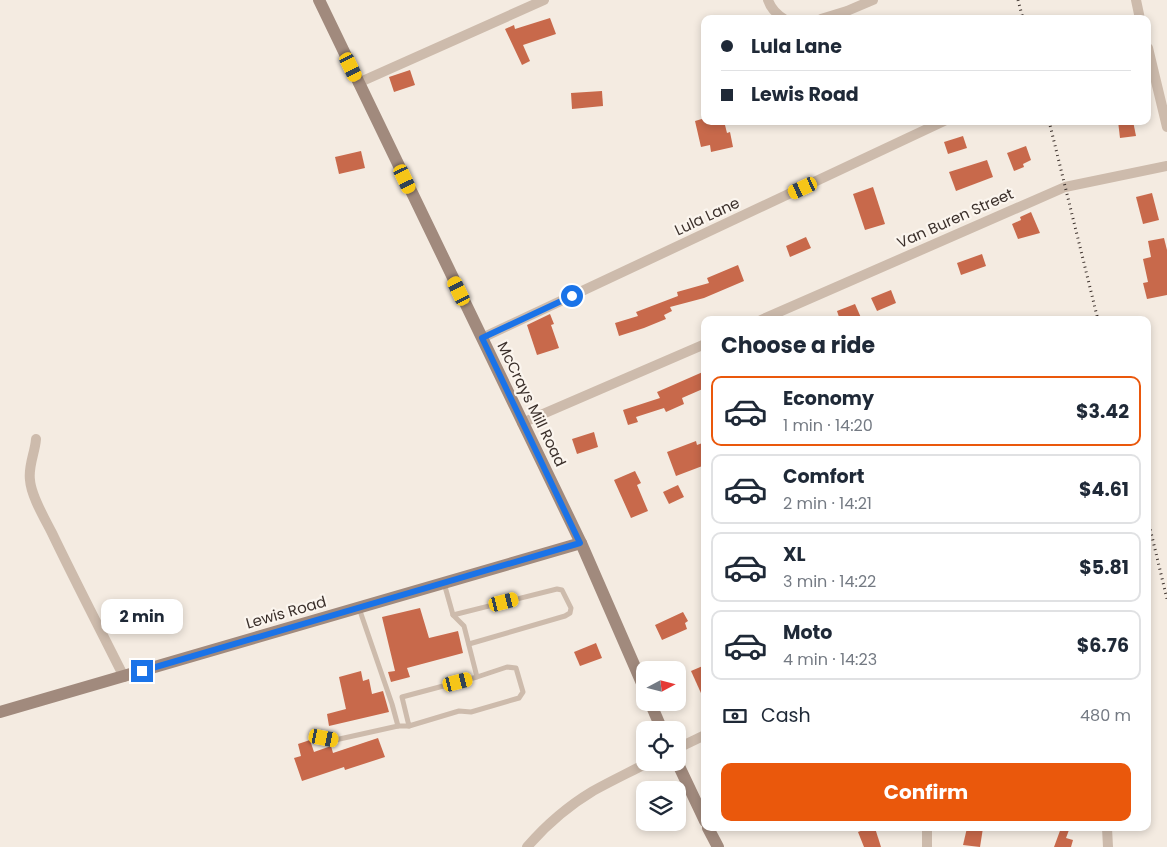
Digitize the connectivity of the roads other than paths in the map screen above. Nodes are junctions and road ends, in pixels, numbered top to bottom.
1 (319, 0) edge
2 (544, 0) edge
3 (768, 0) edge
4 (873, 0) edge
5 (1136, 0) edge
6 (778, 15) edge
7 (834, 15) edge
8 (1139, 15) edge
9 (1151, 57) edge
10 (358, 82) junction
11 (1163, 94) edge
12 (935, 125) edge
13 (1167, 127) edge
14 (1167, 166) edge
15 (770, 316) edge
16 (482, 338) junction
17 (701, 346) edge
18 (522, 423) junction
19 (36, 439) dead end
20 (580, 543) junction
21 (444, 582) junction
22 (359, 607) junction
23 (453, 615) junction
24 (469, 644) junction
25 (636, 670) edge
26 (124, 677) junction
27 (477, 677) junction
28 (0, 712) edge
29 (398, 726) junction
30 (409, 726) junction
31 (312, 736) dead end
32 (701, 737) edge
33 (686, 744) edge
34 (636, 769) edge
35 (681, 771) edge
36 (701, 812) edge
37 (710, 831) edge
38 (926, 831) edge
39 (1107, 831) edge
40 (527, 847) edge
41 (718, 847) edge
42 (927, 847) edge
43 (1108, 847) edge

1 - 10 street, McCrays Mill Road
2 - 10 street
3 - 6 street
4 - 7 street
5 - 8 street
9 - 11 street
10 - 16 street, McCrays Mill Road
11 - 13 street
12 - 16 street, Lula Lane
14 - 15 street, Van Buren Street
16 - 18 street, McCrays Mill Road
17 - 18 street
18 - 20 street, McCrays Mill Road
19 - 26 street
20 - 21 street, Lewis Road
20 - 25 street, McCrays Mill Road
21 - 22 street, Lewis Road
21 - 23 lane
22 - 26 street, Lewis Road
22 - 29 lane
23 - 24 lane
23 - 24 lane
24 - 27 lane
26 - 28 street, Lewis Road
27 - 30 lane
27 - 30 lane
29 - 30 lane
29 - 31 lane
32 - 33 street
34 - 40 street
35 - 36 street
37 - 41 street
38 - 42 street
39 - 43 street

